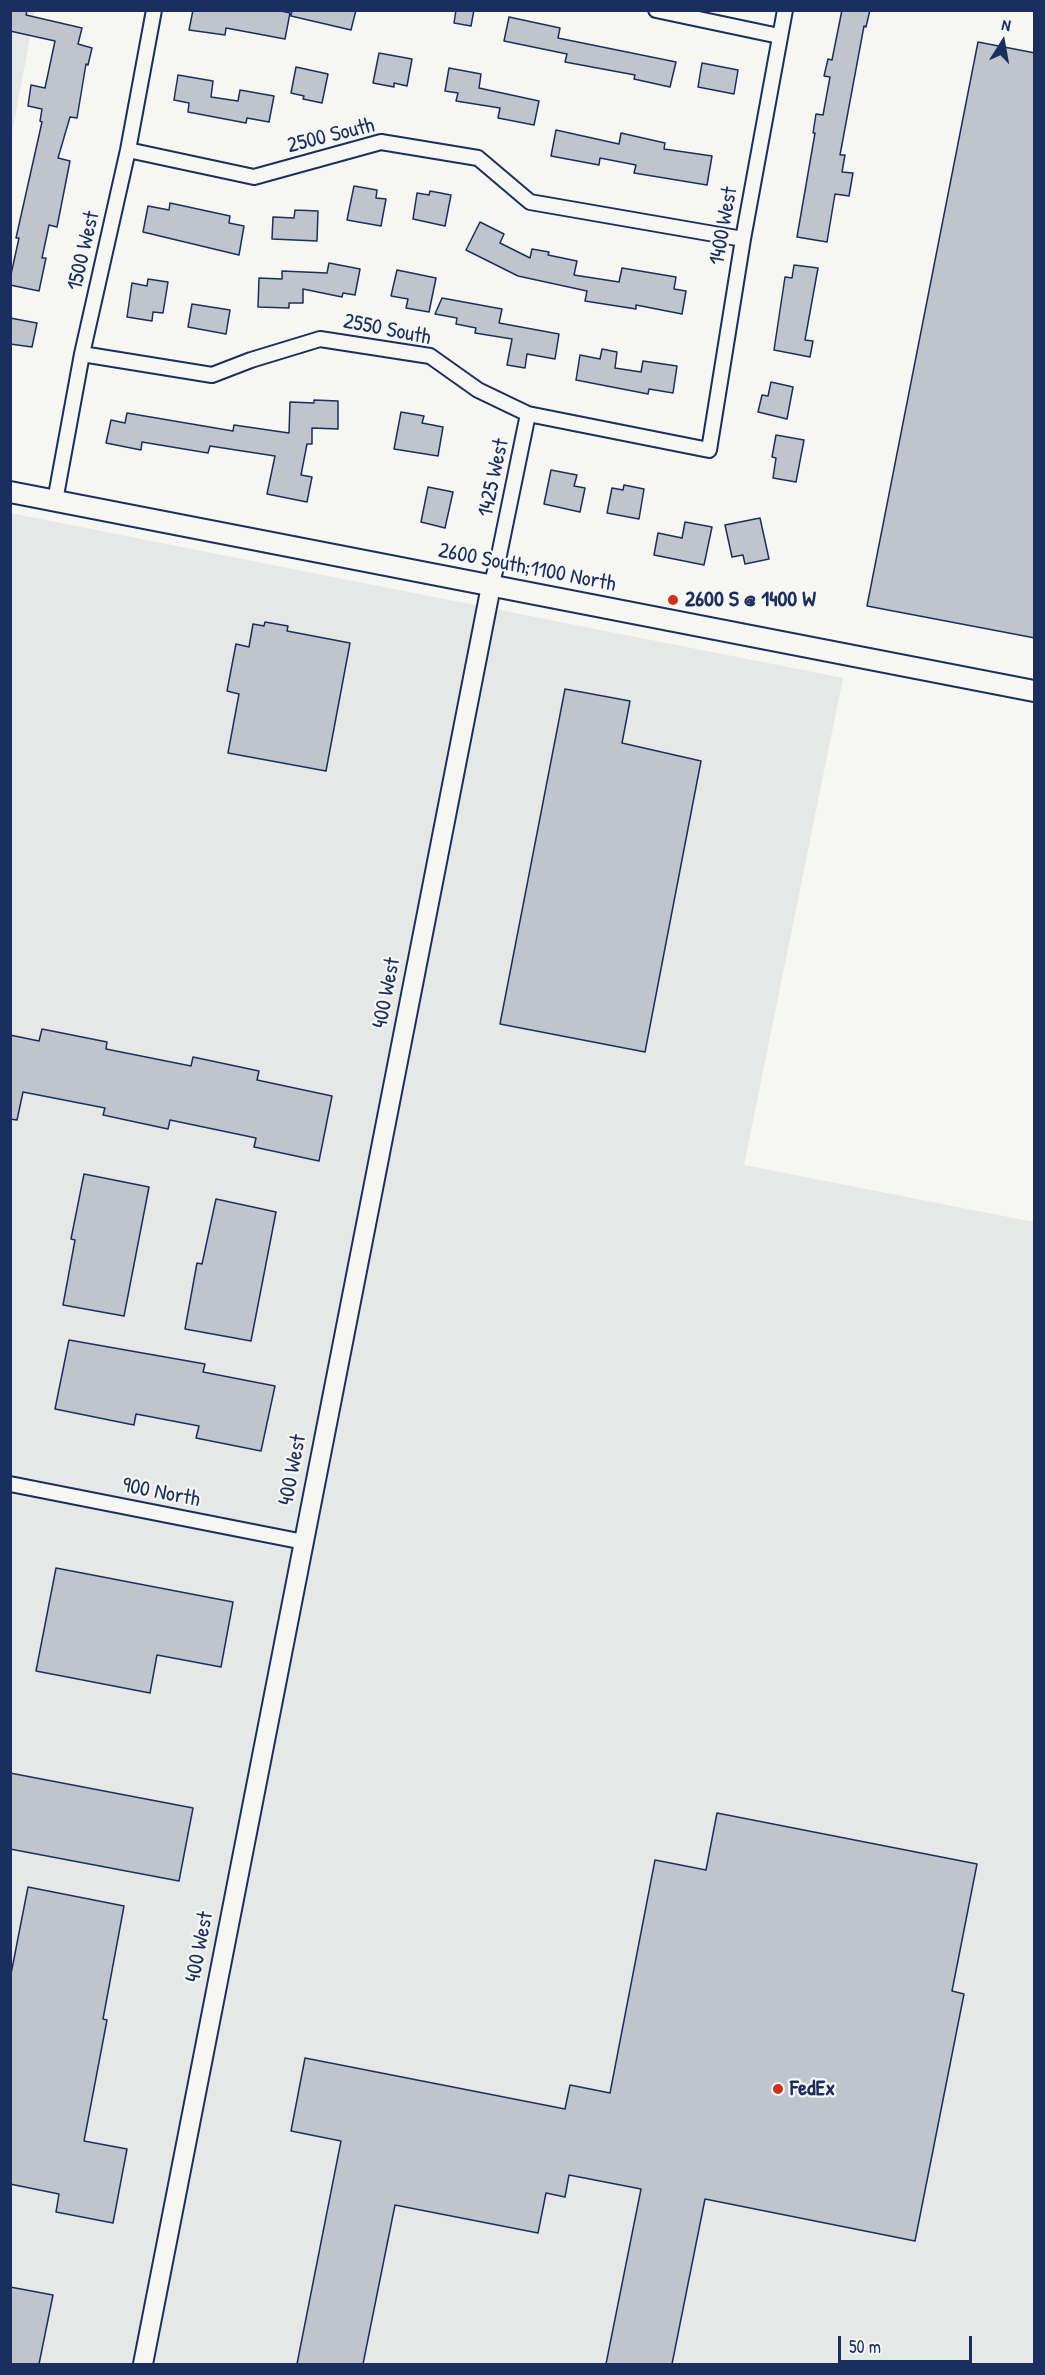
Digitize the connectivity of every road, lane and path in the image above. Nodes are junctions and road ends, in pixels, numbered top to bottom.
1 (154, 10) edge
2 (656, 10) edge
3 (785, 10) edge
4 (779, 36) junction
5 (128, 150) junction
6 (743, 240) junction
7 (82, 354) junction
8 (528, 414) junction
9 (709, 450) joint
10 (10, 492) edge
11 (55, 501) junction
12 (491, 585) junction
13 (1035, 691) edge
14 (10, 1484) edge
15 (304, 1542) junction
16 (143, 2364) edge

1 - 5 street, 1500 West
2 - 4 street
3 - 4 street, 1400 West
4 - 6 street, 1400 West
5 - 6 street, 2500 South
5 - 7 street, 1500 West
6 - 9 street, 1400 West
7 - 8 street, 2550 South
7 - 11 street, 1500 West
8 - 9 street, 2550 South
8 - 12 street, 1425 West
10 - 11 main road, 2600 South;1100 North
11 - 12 main road, 2600 South;1100 North
12 - 13 main road, 2600 South;1100 North
12 - 15 street, 400 West
14 - 15 street, 900 North
15 - 16 street, 400 West

